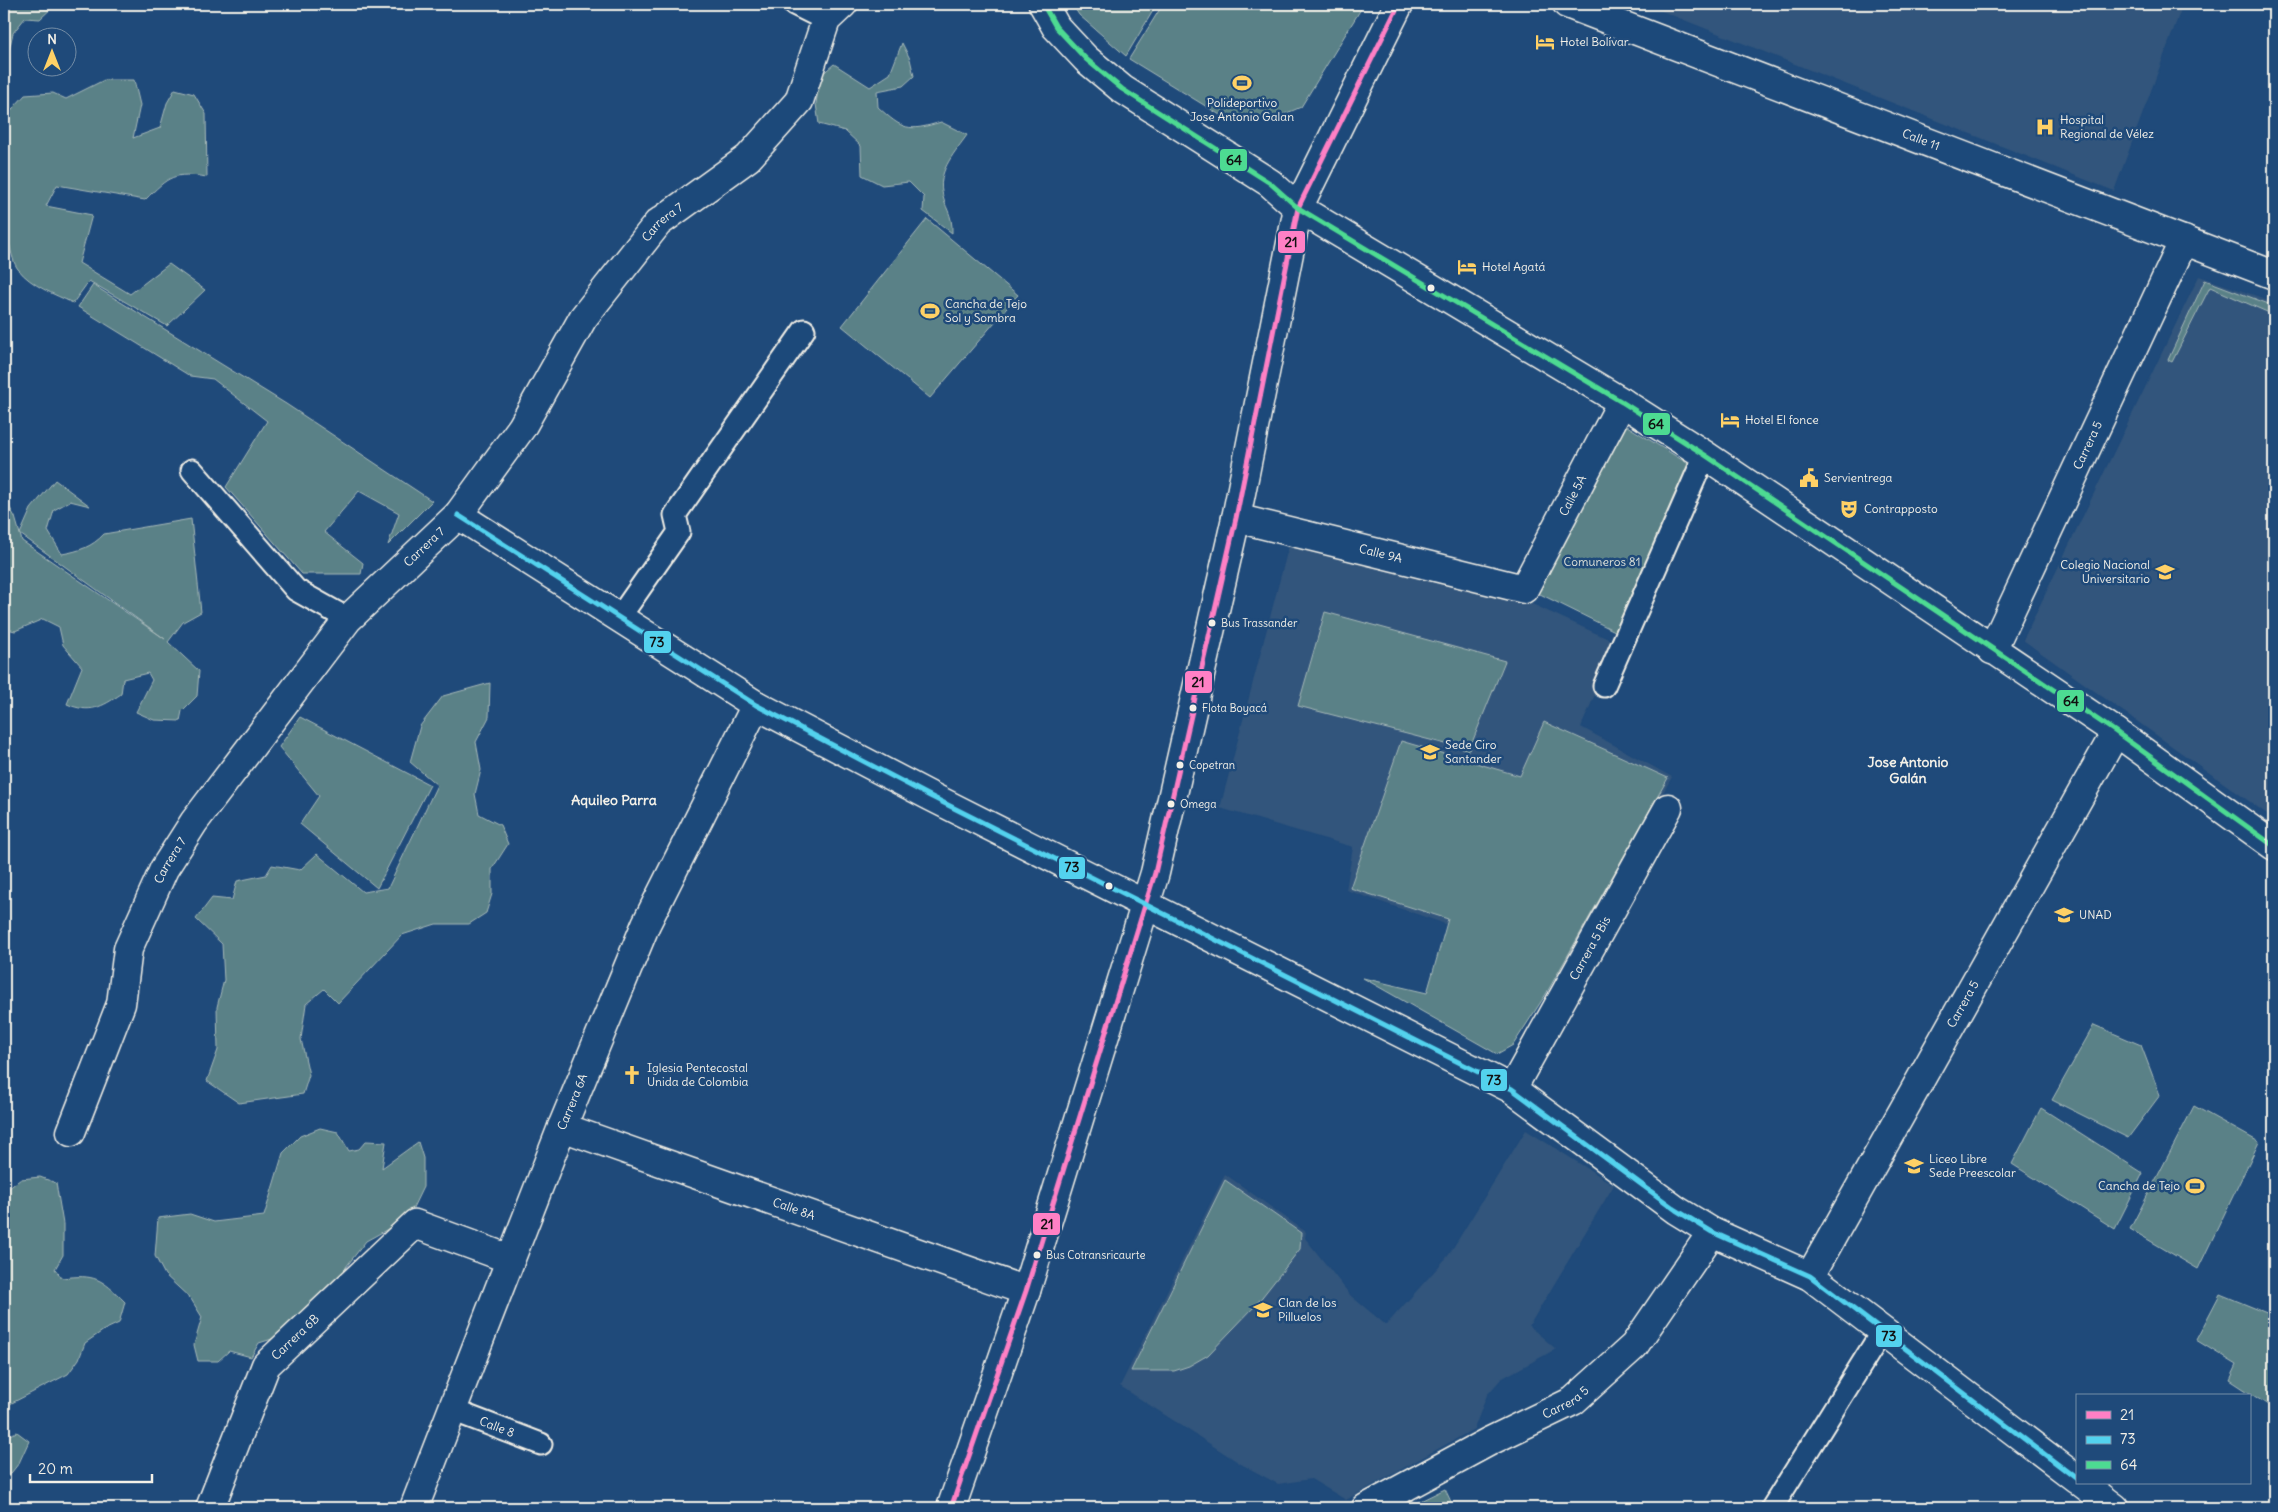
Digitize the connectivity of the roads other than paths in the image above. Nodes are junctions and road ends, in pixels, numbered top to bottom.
1 (794, 4) edge
2 (1043, 4) edge
3 (1399, 4) edge
4 (1567, 4) edge
5 (834, 12) edge
6 (1298, 208) junction
7 (2184, 240) junction
8 (2274, 274) edge
9 (804, 330) dead end
10 (1622, 402) junction
11 (1705, 455) junction
12 (192, 470) dead end
13 (458, 515) junction
14 (1236, 518) junction
15 (1524, 589) joint
16 (619, 618) junction
17 (348, 619) junction
18 (1992, 650) junction
19 (1604, 686) dead end
20 (756, 705) junction
21 (2116, 732) junction
22 (1668, 808) dead end
23 (2274, 846) edge
24 (1146, 904) junction
25 (1512, 1089) junction
26 (562, 1127) junction
27 (71, 1132) dead end
28 (1712, 1232) junction
29 (510, 1259) junction
30 (1810, 1276) junction
31 (1026, 1291) junction
32 (1883, 1330) junction
33 (452, 1410) junction
34 (540, 1444) dead end
35 (2076, 1478) edge
36 (2083, 1484) edge
37 (210, 1508) edge
38 (414, 1508) edge
39 (951, 1508) edge
40 (1366, 1508) edge
41 (1772, 1508) edge
42 (2115, 1508) edge

1 - 5 lane
2 - 6 street
3 - 6 street
4 - 7 street, Calle 11
5 - 13 street, Carrera 7
6 - 10 street
6 - 14 street
7 - 8 street, Calle 11
7 - 18 street, Carrera 5
9 - 16 lane
10 - 11 street
10 - 15 street, Calle 5A
11 - 18 street
11 - 19 lane
12 - 17 lane
13 - 16 street
13 - 17 street, Carrera 7
14 - 15 street, Calle 9A
14 - 24 street
16 - 20 street
17 - 27 street, Carrera 7
18 - 21 street
20 - 24 street
20 - 26 street, Carrera 6A
21 - 23 street
21 - 30 street, Carrera 5
22 - 25 street, Carrera 5 Bis
24 - 25 street
24 - 31 street
25 - 28 street
26 - 29 street, Carrera 6A
26 - 31 street, Calle 8A
28 - 30 street
28 - 40 street, Carrera 5
29 - 33 street, Carrera 6A
29 - 37 street, Carrera 6B
30 - 32 street
31 - 39 street
32 - 35 street
32 - 41 lane
33 - 34 lane, Calle 8
33 - 38 street, Carrera 6A
36 - 42 street

